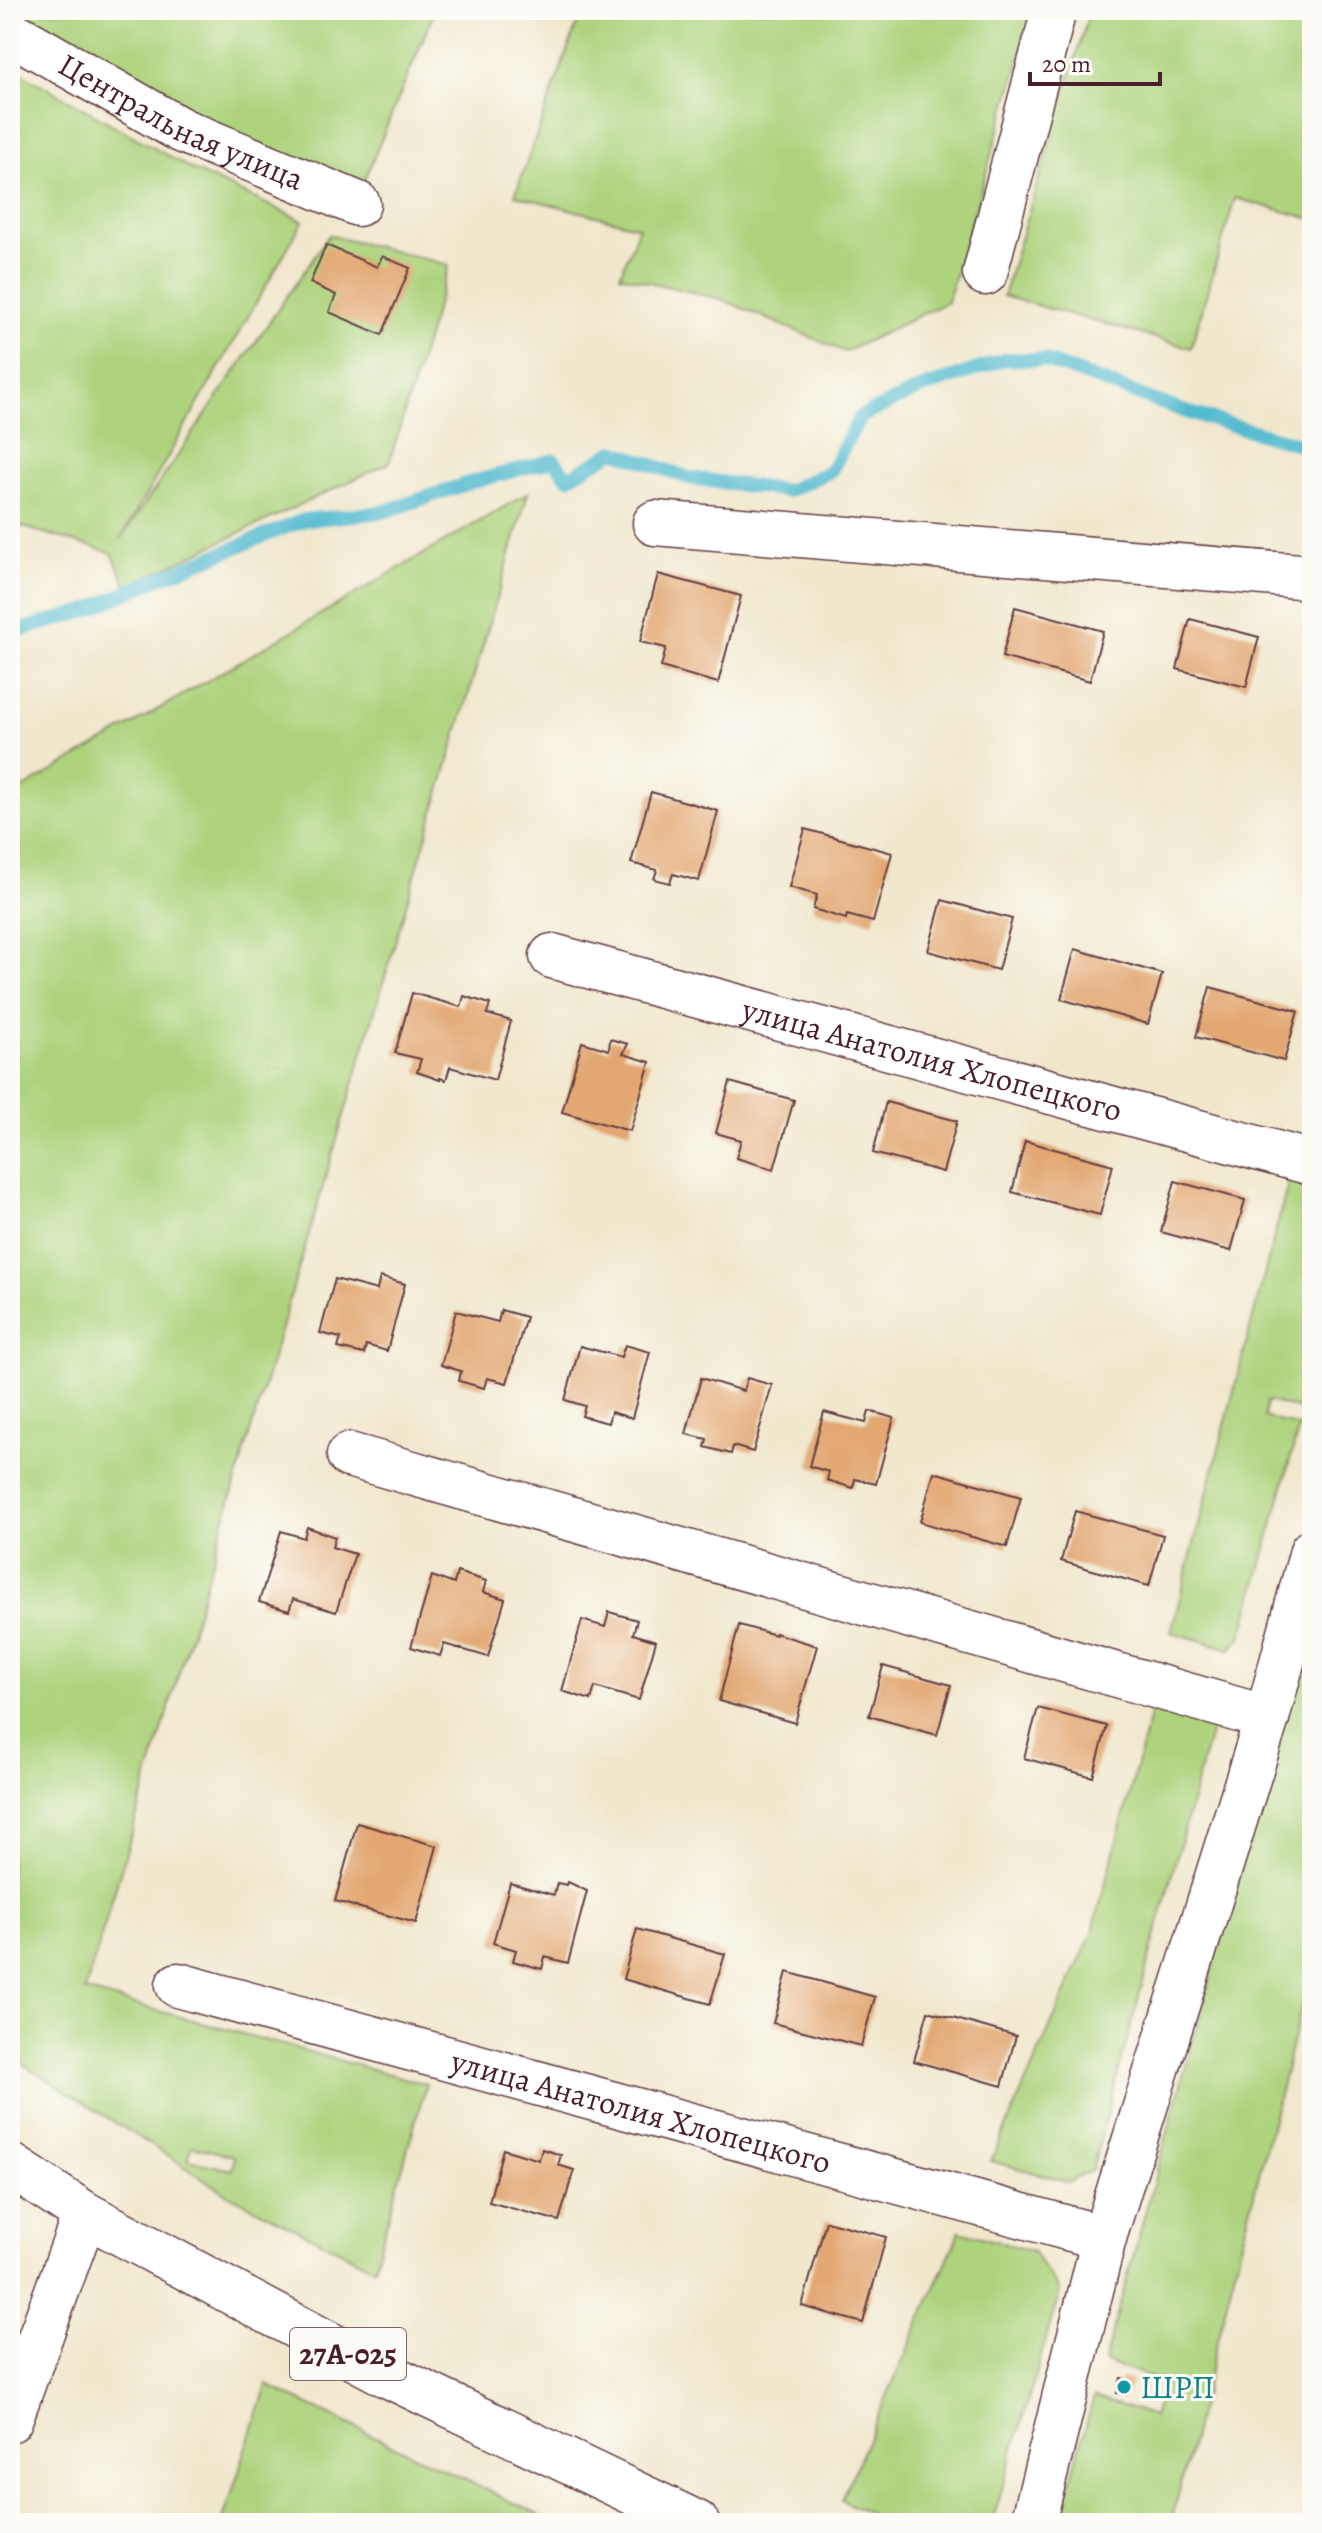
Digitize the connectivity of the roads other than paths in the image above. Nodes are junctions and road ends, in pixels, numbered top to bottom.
1 (1054, 10) edge
2 (10, 32) edge
3 (358, 204) dead end
4 (985, 273) dead end
5 (655, 523) dead end
6 (1312, 577) edge
7 (552, 956) dead end
8 (1312, 1163) edge
9 (349, 1455) dead end
10 (1312, 1551) edge
11 (1267, 1718) junction
12 (178, 1985) dead end
13 (10, 2165) edge
14 (85, 2214) junction
15 (1104, 2238) junction
16 (14, 2394) edge
17 (697, 2523) edge
18 (1033, 2523) edge

1 - 4 street
2 - 3 street, Центральная улица
5 - 6 street
7 - 8 street, улица Анатолия Хлопецкого
9 - 11 street
10 - 11 street
11 - 15 street
12 - 15 street, улица Анатолия Хлопецкого
13 - 14 street, 27А-025
14 - 16 street
14 - 17 street, 27А-025
15 - 18 street

